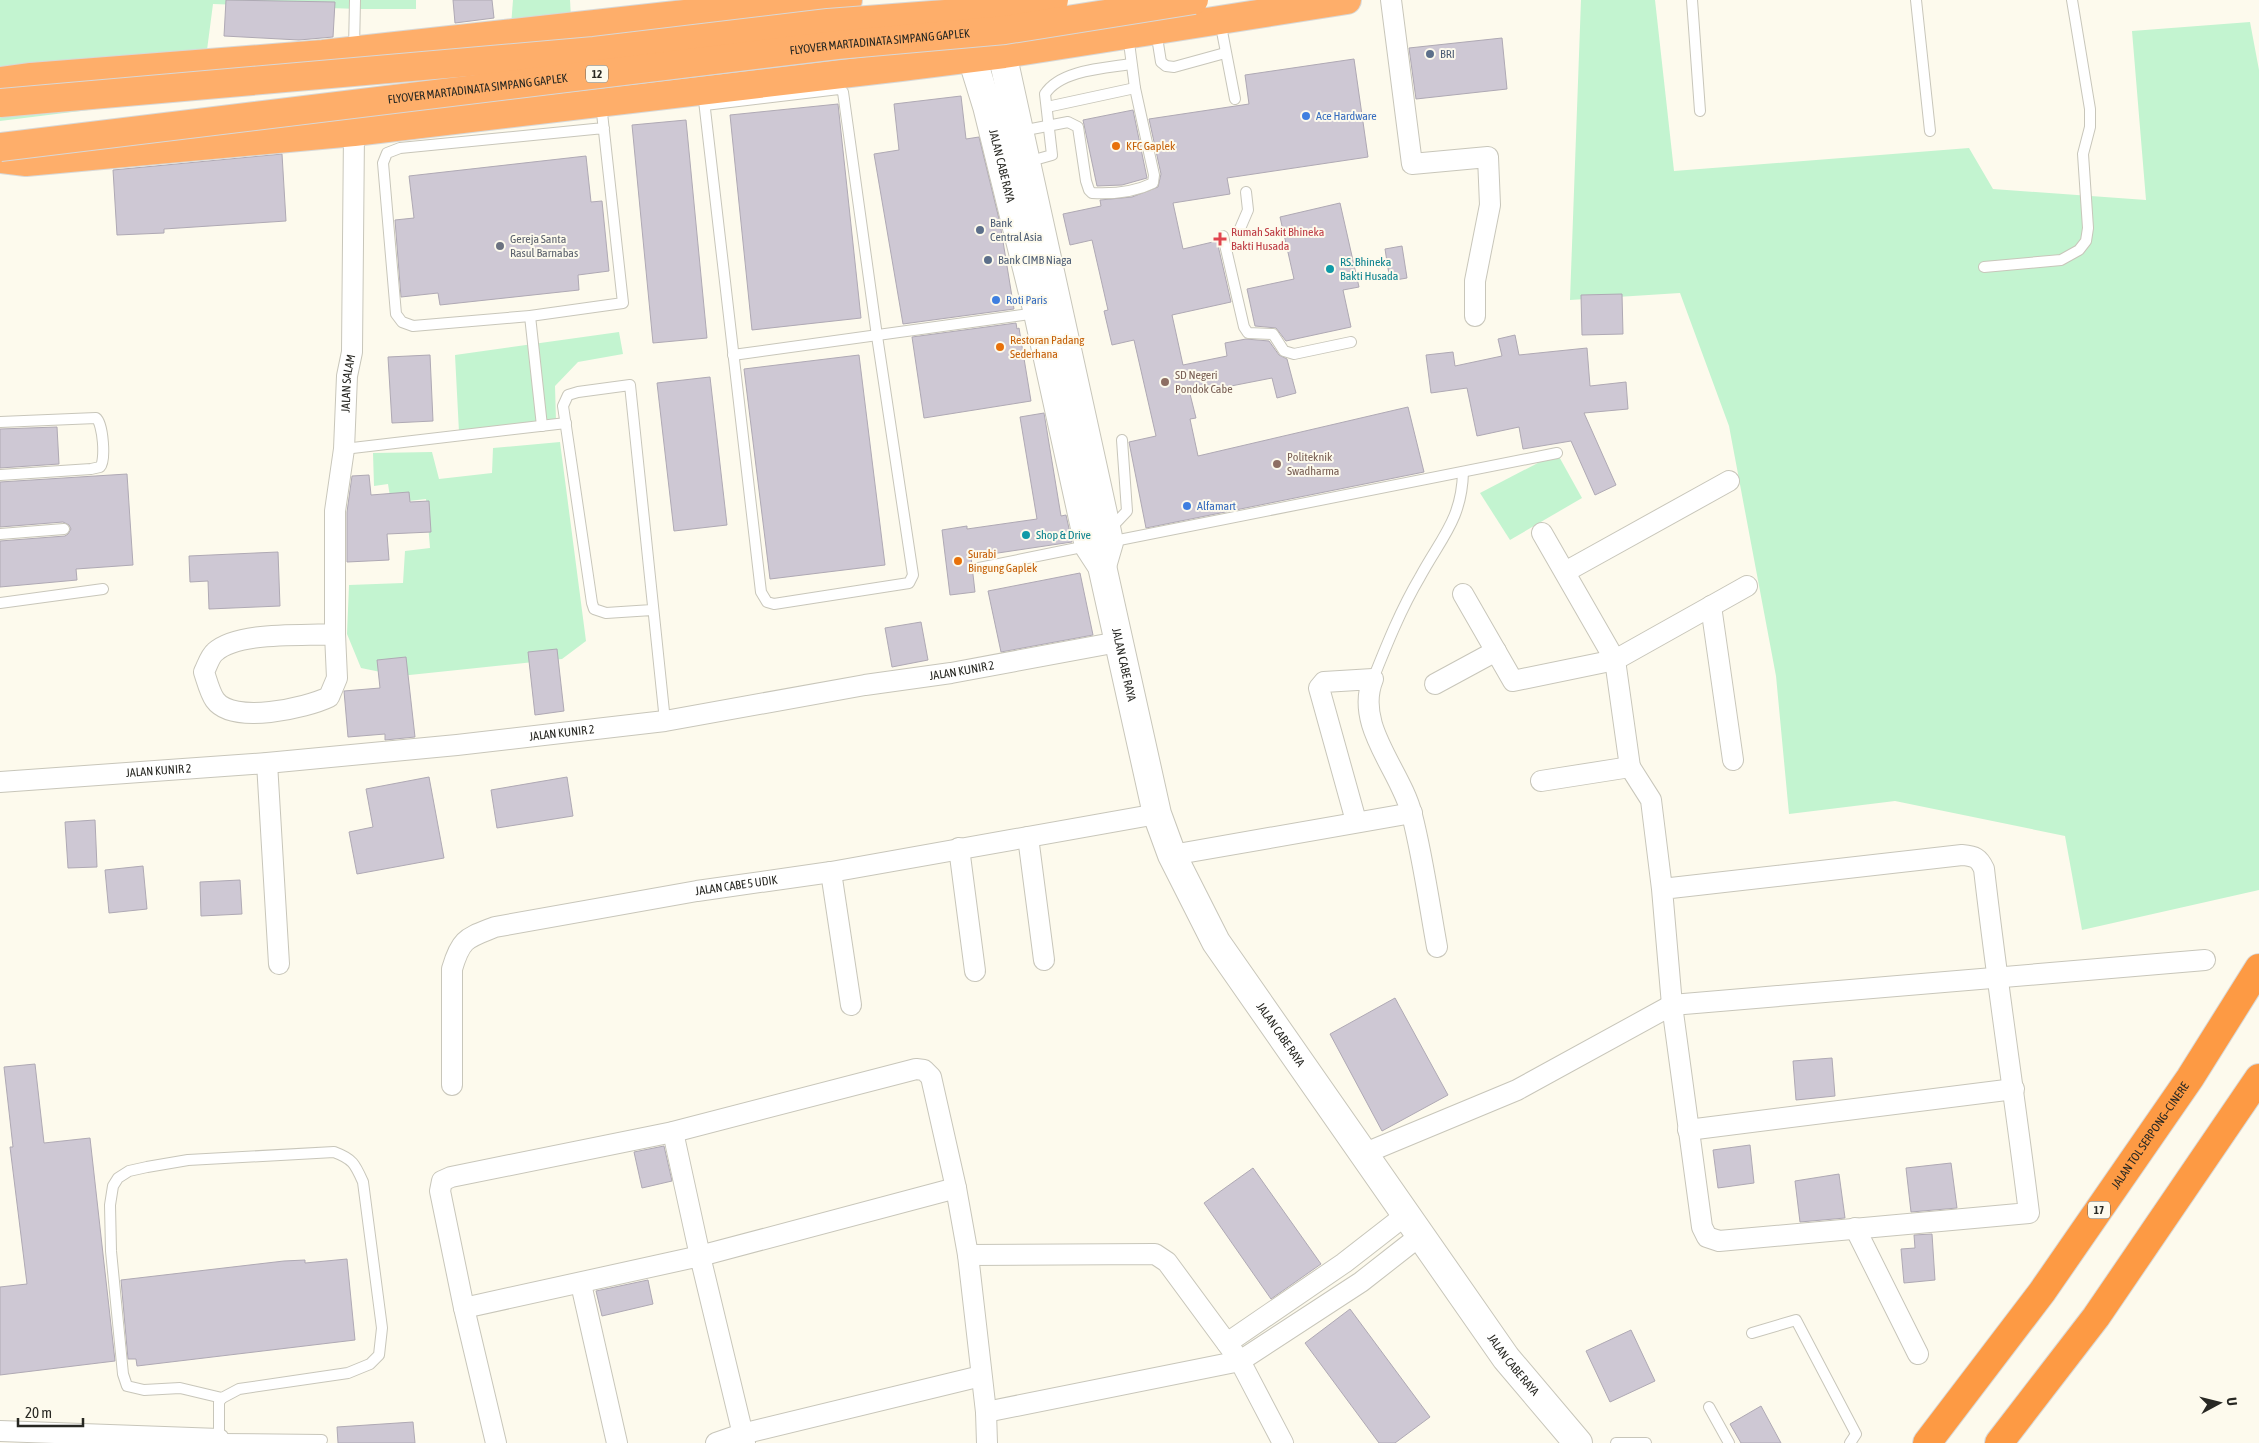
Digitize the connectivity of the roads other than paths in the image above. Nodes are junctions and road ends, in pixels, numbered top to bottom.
1 (355, 0) edge
2 (848, 0) edge
3 (897, 0) edge
4 (954, 0) edge
5 (989, 0) edge
6 (1046, 0) edge
7 (1054, 0) edge
8 (1194, 0) edge
9 (1347, 0) edge
10 (1391, 0) edge
11 (1692, 0) edge
12 (1916, 0) edge
13 (2072, 0) edge
14 (1219, 20) junction
15 (1156, 30) junction
16 (1128, 34) junction
17 (1063, 44) junction
18 (354, 51) junction
19 (1225, 53) junction
20 (1004, 54) junction
21 (971, 57) junction
22 (1131, 64) junction
23 (901, 67) junction
24 (0, 82) edge
25 (1135, 88) junction
26 (704, 98) junction
27 (1234, 99) dead end
28 (601, 101) junction
29 (0, 103) edge
30 (1047, 107) junction
31 (1700, 110) dead end
32 (1050, 126) junction
33 (604, 128) junction
34 (1020, 131) junction
35 (1930, 131) dead end
36 (354, 132) junction
37 (0, 147) edge
38 (0, 159) edge
39 (1026, 163) junction
40 (1246, 192) dead end
41 (1239, 231) dead end
42 (1223, 236) dead end
43 (1984, 267) dead end
44 (1047, 275) junction
45 (1038, 313) junction
46 (530, 316) junction
47 (1475, 316) dead end
48 (877, 336) junction
49 (1351, 342) dead end
50 (733, 356) junction
51 (0, 422) edge
52 (566, 423) junction
53 (542, 426) junction
54 (1122, 440) dead end
55 (344, 449) junction
56 (1557, 453) dead end
57 (1463, 472) junction
58 (0, 475) edge
59 (1729, 481) dead end
60 (64, 528) dead end
61 (1542, 533) dead end
62 (0, 534) edge
63 (1102, 546) junction
64 (979, 568) dead end
65 (1565, 572) junction
66 (1747, 586) dead end
67 (103, 589) dead end
68 (1463, 594) dead end
69 (0, 603) edge
70 (1711, 606) junction
71 (652, 610) junction
72 (335, 634) junction
73 (1118, 642) junction
74 (1496, 651) junction
75 (1615, 660) junction
76 (1373, 678) junction
77 (1435, 684) dead end
78 (665, 721) junction
79 (1733, 760) dead end
80 (268, 763) junction
81 (1630, 767) junction
82 (1541, 781) dead end
83 (0, 782) edge
84 (1412, 813) junction
85 (1157, 814) junction
86 (1356, 821) junction
87 (1028, 837) junction
88 (959, 848) junction
89 (1172, 855) junction
90 (831, 872) junction
91 (1662, 889) junction
92 (1437, 947) dead end
93 (1044, 960) dead end
94 (2205, 960) dead end
95 (279, 964) dead end
96 (2259, 968) edge
97 (975, 971) dead end
98 (1996, 977) junction
99 (851, 1005) dead end
100 (1672, 1006) junction
101 (2259, 1078) edge
102 (452, 1085) dead end
103 (2014, 1089) junction
104 (1688, 1130) junction
105 (674, 1132) junction
106 (1363, 1154) junction
107 (956, 1188) junction
108 (1414, 1224) junction
109 (1855, 1228) junction
110 (968, 1254) junction
111 (700, 1256) junction
112 (581, 1284) junction
113 (464, 1308) junction
114 (1752, 1333) dead end
115 (1227, 1343) junction
116 (1918, 1354) dead end
117 (1240, 1361) junction
118 (981, 1376) junction
119 (222, 1398) junction
120 (1709, 1406) dead end
121 (986, 1412) junction
122 (0, 1431) edge
123 (744, 1438) edge
124 (322, 1440) dead end
125 (219, 1441) edge
126 (496, 1443) edge
127 (617, 1443) edge
128 (716, 1443) edge
129 (987, 1443) edge
130 (1283, 1443) edge
131 (1578, 1443) edge
132 (1616, 1443) edge
133 (1646, 1443) edge
134 (1729, 1443) edge
135 (1850, 1443) edge
136 (1927, 1443) edge
137 (1999, 1443) edge

1 - 18 lane
2 - 18 highway
3 - 23 highway
4 - 21 main road, JALAN CABE RAYA
5 - 20 main road, JALAN CABE RAYA
6 - 17 highway
7 - 29 highway, FLYOVER MARTADINATA SIMPANG GAPLEK / 12, bridge
8 - 37 highway, FLYOVER MARTADINATA SIMPANG GAPLEK / 12, bridge
9 - 14 highway
10 - 47 street
11 - 31 lane
12 - 35 lane
13 - 43 lane
14 - 15 highway
14 - 19 lane
15 - 16 highway
15 - 19 lane
16 - 17 highway
16 - 22 lane
17 - 20 highway
18 - 24 highway
19 - 27 lane
20 - 21 highway
20 - 34 main road, JALAN CABE RAYA
21 - 23 highway
21 - 44 main road, JALAN CABE RAYA
22 - 25 lane
22 - 30 lane
23 - 26 highway
25 - 30 lane
25 - 32 lane
26 - 28 highway
26 - 48 lane
26 - 50 lane
28 - 33 lane
28 - 36 highway
30 - 32 lane
32 - 34 lane
32 - 39 lane
33 - 46 lane
33 - 46 lane
34 - 39 main road, JALAN CABE RAYA
36 - 38 highway
36 - 55 street, JALAN SALAM
39 - 44 main road, JALAN CABE RAYA
40 - 41 lane
42 - 49 lane
44 - 45 main road, JALAN CABE RAYA
44 - 63 main road, JALAN CABE RAYA
45 - 48 lane
45 - 63 main road, JALAN CABE RAYA
46 - 53 lane
48 - 50 lane
48 - 50 lane
51 - 58 lane
52 - 53 lane
52 - 71 lane
52 - 71 lane
53 - 55 lane
54 - 63 lane
55 - 72 street, JALAN SALAM
56 - 57 lane
57 - 63 lane
57 - 76 lane
59 - 65 street
60 - 62 lane
61 - 65 street
63 - 64 lane
63 - 73 main road, JALAN CABE RAYA
65 - 75 street
66 - 70 street
67 - 69 lane
68 - 74 street
70 - 75 street
70 - 79 street
71 - 78 lane
72 - 72 street, JALAN SALAM
73 - 78 street, JALAN KUNIR 2
73 - 85 main road, JALAN CABE RAYA
74 - 75 street
74 - 77 street
75 - 81 street
76 - 84 street
76 - 86 street
78 - 80 street, JALAN KUNIR 2
80 - 83 street, JALAN KUNIR 2
80 - 95 street
81 - 82 street
81 - 91 street
84 - 86 street
84 - 92 street
85 - 87 street, JALAN CABE 5 UDIK
85 - 89 main road, JALAN CABE RAYA
86 - 89 street
87 - 88 street, JALAN CABE 5 UDIK
87 - 93 street
88 - 90 street, JALAN CABE 5 UDIK
88 - 97 street
89 - 106 main road, JALAN CABE RAYA
90 - 99 street
90 - 102 street, JALAN CABE 5 UDIK
91 - 98 street
91 - 100 street
94 - 98 street
96 - 136 highway, JALAN TOL SERPONG–CINERE / 17
98 - 100 street
98 - 103 street
100 - 104 street
100 - 106 street
101 - 137 highway
103 - 104 street
103 - 109 street
104 - 109 street
105 - 107 street
105 - 111 street
105 - 113 street
106 - 108 main road, JALAN CABE RAYA
107 - 110 street
107 - 111 street
108 - 115 street
108 - 117 street
108 - 131 main road, JALAN CABE RAYA
109 - 116 street
110 - 115 street
110 - 118 street
111 - 112 street
111 - 123 street
112 - 113 street
112 - 127 street
113 - 126 street
114 - 135 lane
115 - 117 street
117 - 121 street
117 - 130 street
118 - 121 street
118 - 123 street
119 - 119 lane
119 - 125 lane
120 - 134 lane
121 - 129 street
122 - 125 street
123 - 128 street
124 - 125 lane
132 - 133 lane

